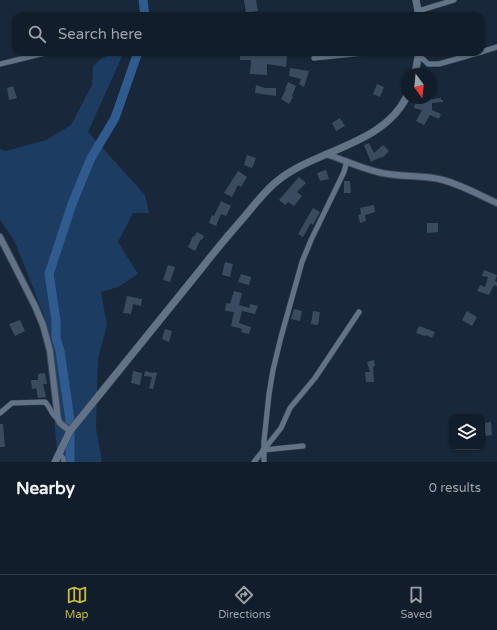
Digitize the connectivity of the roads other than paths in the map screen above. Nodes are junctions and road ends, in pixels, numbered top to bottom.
1 (416, 0) edge
2 (454, 0) edge
3 (419, 12) edge
4 (424, 12) edge
5 (497, 47) edge
6 (485, 51) edge
7 (33, 56) edge
8 (333, 56) edge
9 (419, 56) edge
10 (420, 56) edge
11 (467, 56) edge
12 (314, 58) dead end
13 (0, 64) edge
14 (416, 68) edge
15 (402, 104) edge
16 (326, 154) junction
17 (347, 161) junction
18 (497, 203) edge
19 (0, 237) edge
20 (359, 312) dead end
21 (0, 413) edge
22 (58, 418) junction
23 (70, 431) junction
24 (303, 446) dead end
25 (263, 450) junction
26 (59, 453) junction
27 (55, 462) edge
28 (64, 462) edge
29 (254, 462) edge
30 (264, 462) edge

1 - 3 main road
2 - 4 street
5 - 6 street
7 - 13 street
8 - 12 street
9 - 14 main road
10 - 11 street
15 - 16 main road
16 - 17 street
16 - 23 main road
17 - 18 street
17 - 25 street
19 - 22 street
20 - 25 street
21 - 22 street
22 - 23 street
23 - 26 main road
24 - 25 street
25 - 29 street
25 - 30 street
26 - 27 main road
26 - 28 street

